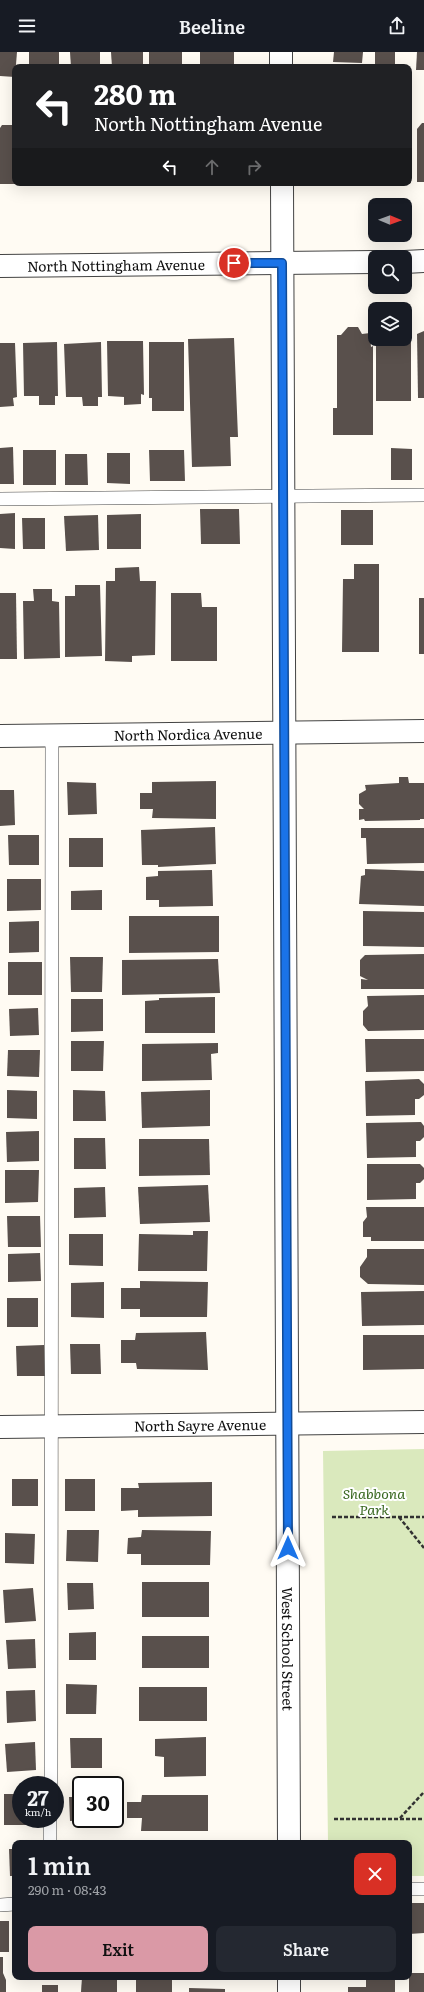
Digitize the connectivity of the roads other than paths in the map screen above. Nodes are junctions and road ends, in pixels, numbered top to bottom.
1 (281, 52) edge
2 (282, 64) edge
3 (282, 186) edge
4 (424, 261) edge
5 (368, 262) edge
6 (412, 262) edge
7 (282, 263) junction
8 (0, 266) edge
9 (424, 495) edge
10 (283, 496) junction
11 (0, 499) edge
12 (424, 731) edge
13 (284, 732) junction
14 (52, 735) junction
15 (0, 736) edge
16 (424, 1422) edge
17 (287, 1424) junction
18 (51, 1426) junction
19 (0, 1427) edge
20 (50, 1776) edge
21 (50, 1828) edge
22 (50, 1840) edge
23 (289, 1840) edge
24 (412, 1889) edge
25 (424, 1889) edge
26 (0, 1904) edge
27 (12, 1904) edge
28 (289, 1980) edge
29 (289, 1992) edge

1 - 2 street
3 - 7 street, West School Street
4 - 6 street
5 - 7 street, North Nottingham Avenue
7 - 8 street, North Nottingham Avenue
7 - 10 street, West School Street
9 - 10 lane
10 - 11 lane
10 - 13 street, West School Street
12 - 13 street, North Nordica Avenue
13 - 14 street, North Nordica Avenue
13 - 17 street, West School Street
14 - 15 street, North Nordica Avenue
14 - 18 lane
16 - 17 street, North Sayre Avenue
17 - 18 street, North Sayre Avenue
17 - 23 street, West School Street
18 - 19 street, North Sayre Avenue
18 - 20 lane
21 - 22 lane
24 - 25 lane
26 - 27 lane
28 - 29 street

